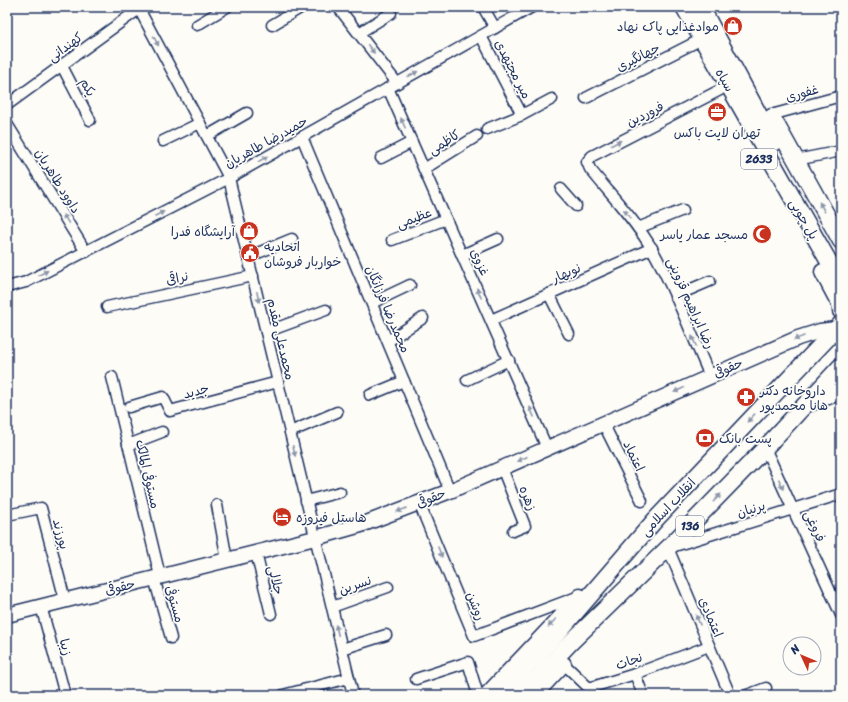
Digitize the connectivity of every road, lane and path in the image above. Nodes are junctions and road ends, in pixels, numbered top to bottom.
1 (226, 7) edge
2 (302, 7) edge
3 (338, 7) edge
4 (483, 7) edge
5 (532, 7) edge
6 (684, 7) edge
7 (701, 7) edge
8 (138, 8) edge
9 (391, 13) dead end
10 (197, 25) dead end
11 (272, 25) dead end
12 (495, 28) junction
13 (359, 34) junction
14 (708, 35) junction
15 (481, 36) junction
16 (62, 66) junction
17 (398, 83) junction
18 (388, 88) junction
19 (720, 90) junction
20 (841, 96) edge
21 (586, 98) dead end
22 (552, 99) dead end
23 (7, 105) edge
24 (247, 113) dead end
25 (522, 115) junction
26 (771, 115) junction
27 (90, 120) dead end
28 (200, 123) junction
29 (7, 124) edge
30 (487, 129) dead end
31 (207, 136) junction
32 (477, 136) dead end
33 (302, 137) junction
34 (163, 140) dead end
35 (412, 142) junction
36 (772, 151) junction
37 (841, 151) edge
38 (381, 158) dead end
39 (796, 160) junction
40 (588, 165) joint
41 (424, 169) junction
42 (229, 178) junction
43 (561, 189) dead end
44 (576, 206) dead end
45 (683, 210) dead end
46 (446, 219) junction
47 (638, 228) junction
48 (292, 239) dead end
49 (498, 239) dead end
50 (392, 240) dead end
51 (841, 241) edge
52 (652, 248) junction
53 (86, 252) junction
54 (462, 255) junction
55 (248, 257) junction
56 (841, 265) edge
57 (824, 274) junction
58 (253, 276) junction
59 (710, 281) dead end
60 (841, 284) edge
61 (410, 285) dead end
62 (7, 287) edge
63 (841, 287) edge
64 (549, 294) junction
65 (675, 296) junction
66 (372, 303) junction
67 (107, 306) dead end
68 (326, 310) dead end
69 (841, 311) edge
70 (423, 318) dead end
71 (492, 320) junction
72 (839, 324) edge
73 (266, 332) junction
74 (569, 334) dead end
75 (388, 341) junction
76 (509, 360) junction
77 (841, 366) edge
78 (710, 376) junction
79 (112, 377) dead end
80 (467, 380) dead end
81 (404, 381) junction
82 (278, 382) junction
83 (841, 391) edge
84 (370, 394) dead end
85 (806, 404) junction
86 (130, 407) dead end
87 (337, 412) dead end
88 (603, 423) junction
89 (162, 432) dead end
90 (290, 432) junction
91 (128, 445) junction
92 (547, 448) junction
93 (765, 448) junction
94 (502, 468) junction
95 (450, 491) junction
96 (340, 492) dead end
97 (841, 494) edge
98 (306, 501) junction
99 (642, 502) dead end
100 (419, 503) junction
101 (217, 505) dead end
102 (793, 509) junction
103 (7, 515) edge
104 (656, 519) junction
105 (514, 531) dead end
106 (315, 538) junction
107 (668, 548) junction
108 (256, 553) junction
109 (227, 560) junction
110 (157, 577) junction
111 (388, 587) dead end
112 (580, 596) junction
113 (65, 600) junction
114 (41, 606) junction
115 (332, 607) junction
116 (271, 614) dead end
117 (7, 615) edge
118 (841, 615) edge
119 (386, 634) dead end
120 (171, 638) dead end
121 (709, 646) junction
122 (342, 649) junction
123 (564, 664) junction
124 (635, 674) junction
125 (349, 678) junction
126 (416, 679) dead end
127 (766, 688) dead end
128 (65, 695) edge
129 (283, 695) edge
130 (353, 695) edge
131 (478, 695) edge
132 (486, 695) edge
133 (500, 695) edge
134 (521, 695) edge
135 (535, 695) edge
136 (643, 695) edge
137 (730, 695) edge
138 (747, 695) edge

1 - 10 street
2 - 11 street
3 - 13 street
4 - 12 street
5 - 12 street, حمیدرضا طاهریان
6 - 14 main road, سپاه / 2633
7 - 14 main road, سپاه / 2633
8 - 16 street, کهندانی
8 -> 28 street, محمدعلی مقدم
9 - 13 street
12 - 15 street, حمیدرضا طاهریان
13 -> 17 street
14 - 19 main road, 2633
14 - 21 street, جهانگیری
14 - 26 main road, 2633
14 - 36 main road, سپاه / 2633
17 -> 15 street, حمیدرضا طاهریان
15 - 25 street, میر مجتهدی
16 - 23 street, کهندانی
16 - 27 street, یکم
17 - 18 street, حمیدرضا طاهریان
18 - 33 street, حمیدرضا طاهریان
35 -> 18 street, غزوی
40 -> 19 street, فروردین
19 - 57 main road, 2633
20 - 26 street, غفوری
22 - 25 street
24 - 31 street
25 - 30 street
26 - 39 main road, 2633
28 - 31 street, محمدعلی مقدم
28 - 34 street
53 -> 29 street, داوود طاهریان
31 - 42 street, محمدعلی مقدم
32 - 41 street, کاظمی
42 -> 33 street, حمیدرضا طاهریان
33 - 66 street, محمدرضا فرزانگان
35 - 38 street
35 - 41 street, غزوی
36 - 56 main road, پل چوبی / 2633
36 - 60 main road, پل چوبی / 2633
37 - 39 street
51 -> 39 main road, 2633
47 -> 40 street, رضا ابراهیم قزوینی
41 - 46 street, غزوی
53 -> 42 street, حمیدرضا طاهریان
42 - 55 street, محمدعلی مقدم
43 - 44 street
45 - 47 street
46 - 50 street, عظیمی
46 - 54 street, غزوی
47 - 52 street, رضا ابراهیم قزوینی
48 - 55 street
49 - 54 street
52 - 64 street, نوبهار
52 - 65 street, رضا ابراهیم قزوینی
62 -> 53 street, حمیدرضا طاهریان
71 -> 54 street, غزوی
55 - 58 street, محمدعلی مقدم
57 - 63 main road
57 - 69 main road
58 - 67 street, نراقی
58 -> 73 street, محمدعلی مقدم
59 - 65 street
61 - 66 street
64 - 71 street, نوبهار
64 - 74 street
78 -> 65 street, رضا ابراهیم قزوینی
66 - 75 street, محمدرضا فرزانگان
68 - 73 street
70 - 75 street
71 - 76 street, غزوی
72 -> 78 main road, حقوقی
72 -> 104 main road, انقلاب اسلامی / 136
73 - 82 street, محمدعلی مقدم
75 - 81 street, محمدرضا فرزانگان
76 - 80 street
92 -> 76 street, غزوی
77 - 85 main road, 136
78 -> 88 main road, حقوقی
79 - 91 street, مستوفی المالک
81 - 84 street
81 - 95 street, محمدرضا فرزانگان
82 - 86 street, جدید
82 - 90 street, محمدعلی مقدم
83 - 85 main road
85 - 93 main road, 136
87 - 90 street
88 - 92 main road, حقوقی
88 - 99 street, اعتماد
89 - 91 street
90 -> 98 street, محمدعلی مقدم
91 - 110 street, مستوفی المالک
92 -> 94 main road, حقوقی
93 -> 102 street, فروغی
107 -> 93 main road, 136
94 - 95 main road, حقوقی
94 - 105 street, زهره
95 - 100 main road, حقوقی
96 - 98 street
97 - 102 street, پرنیان
98 - 106 street, محمدعلی مقدم
100 -> 106 main road, حقوقی
100 -> 112 street, روشن
101 - 109 street
102 - 107 street, پرنیان
102 - 118 street, فروغی
103 - 113 street, پورزند
104 - 112 main road
104 - 133 main road, انقلاب اسلامی / 136
106 - 108 main road, حقوقی
106 - 115 street, محمدعلی مقدم
121 -> 107 street, اعتمادی
107 - 123 main road
107 - 134 main road, 136
108 - 109 main road, حقوقی
108 - 116 street, جلالی
109 - 110 main road, حقوقی
110 - 113 main road, حقوقی
110 - 120 street, مستوفی
111 - 115 street, نسرین
112 -> 132 main road
113 - 114 main road, حقوقی
114 - 117 main road, حقوقی
114 - 128 street, زیبا
122 -> 115 street, محمدعلی مقدم
119 - 122 street
121 - 124 street, نجات
121 - 137 street, اعتمادی
122 - 125 street, محمدعلی مقدم
123 - 124 street, نجات
123 - 135 main road
124 - 136 street
125 - 129 street
125 - 130 street, محمدعلی مقدم
126 - 131 street
127 - 138 street

